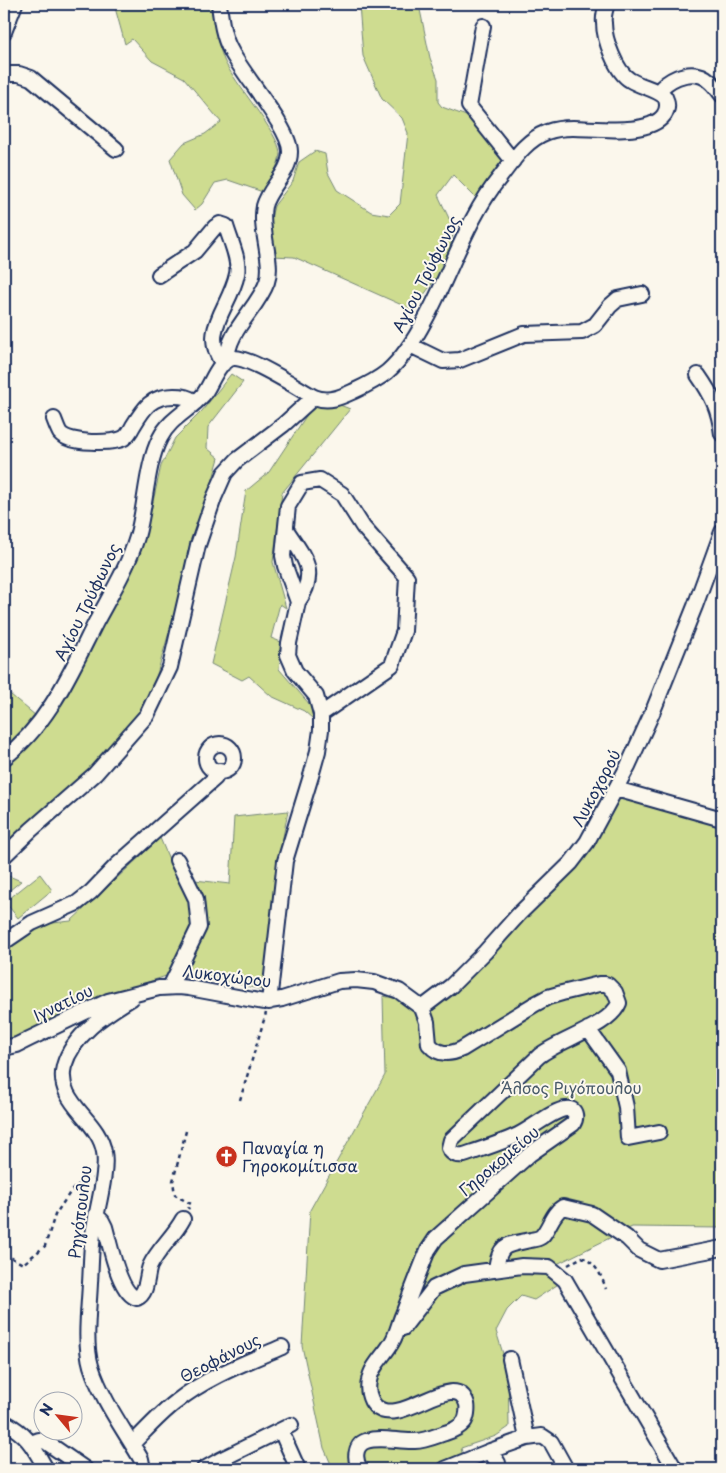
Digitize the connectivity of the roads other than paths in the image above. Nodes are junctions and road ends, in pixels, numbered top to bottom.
1 (15, 4) edge
2 (219, 4) edge
3 (607, 4) edge
4 (483, 26) dead end
5 (4, 32) edge
6 (4, 74) edge
7 (658, 92) junction
8 (722, 95) edge
9 (116, 149) dead end
10 (513, 161) junction
11 (159, 275) dead end
12 (642, 294) dead end
13 (410, 345) junction
14 (225, 363) junction
15 (698, 375) dead end
16 (314, 397) junction
17 (196, 402) junction
18 (54, 419) dead end
19 (722, 434) edge
20 (287, 531) junction
21 (722, 532) edge
22 (298, 602) junction
23 (321, 714) junction
24 (4, 758) edge
25 (219, 772) dead end
26 (616, 789) junction
27 (722, 819) edge
28 (4, 856) edge
29 (177, 860) dead end
30 (4, 942) edge
31 (170, 987) junction
32 (139, 993) junction
33 (269, 1002) junction
34 (422, 1008) junction
35 (588, 1029) junction
36 (4, 1048) edge
37 (659, 1132) dead end
38 (96, 1215) junction
39 (183, 1220) road end
40 (722, 1248) edge
41 (496, 1268) junction
42 (392, 1342) junction
43 (282, 1347) dead end
44 (510, 1358) dead end
45 (4, 1422) edge
46 (528, 1438) junction
47 (30, 1442) junction
48 (132, 1444) junction
49 (490, 1452) junction
50 (46, 1469) edge
51 (85, 1469) edge
52 (143, 1469) edge
53 (204, 1469) edge
54 (298, 1469) edge
55 (361, 1469) edge
56 (445, 1469) edge
57 (498, 1469) edge
58 (566, 1469) edge
59 (675, 1469) edge

1 - 5 street
2 - 14 street
3 - 7 street
4 - 10 street
6 - 9 street
7 - 8 street
7 - 10 street, Αγίου Τρύφωνος
10 - 13 street, Αγίου Τρύφωνος
11 - 14 street
12 - 13 street
13 - 16 street, Αγίου Τρύφωνος
14 - 16 street, Αγίου Τρύφωνος
14 - 17 street, Αγίου Τρύφωνος
15 - 19 street
16 - 28 street
17 - 18 street
17 - 24 street, Αγίου Τρύφωνος
20 - 22 street
20 - 22 street
20 - 23 street
21 - 26 street, Λυκοχορού
22 - 23 street
23 - 33 street
25 - 30 street
26 - 27 street
26 - 34 street, Λυκοχορού
29 - 31 street
31 - 32 street, Λυκοχώρου
31 - 33 street, Λυκοχώρου
32 - 36 street, Ιγνατίου
32 - 38 street, Ρηγόπουλου
33 - 34 street, Λυκοχώρου
34 - 35 street, Γηροκομείου
35 - 37 street
35 - 42 street, Γηροκομείου
38 - 39 street
38 - 48 street, Ρηγόπουλου
40 - 41 street
41 - 42 street
41 - 59 street
42 - 55 street, Γηροκομείου
43 - 48 street, Θεοφάνους
44 - 46 street
45 - 47 street
46 - 49 street
46 - 58 street
47 - 50 street
47 - 51 street
48 - 52 street, Ρηγόπουλου
49 - 56 street
49 - 57 street
53 - 54 street

